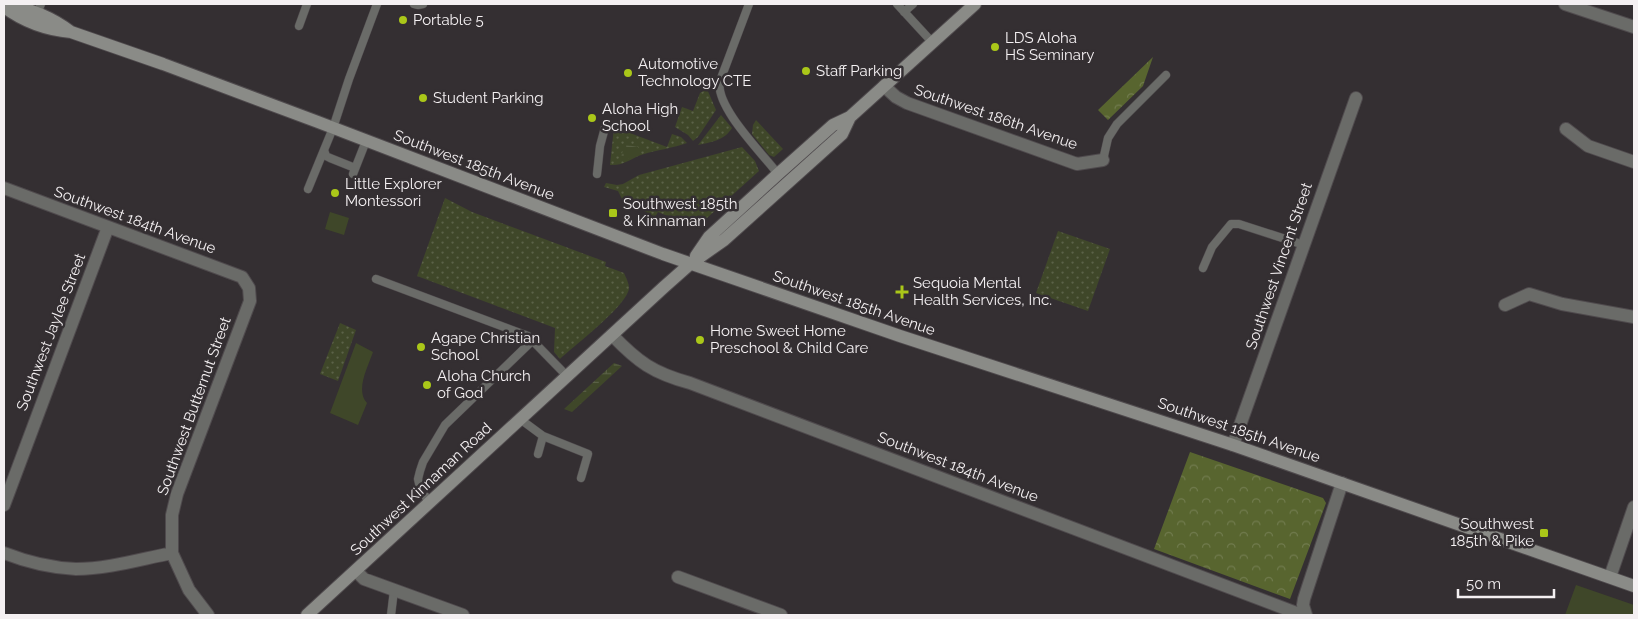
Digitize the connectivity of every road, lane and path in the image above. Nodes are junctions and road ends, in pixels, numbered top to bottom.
1 (307, 4) edge
2 (377, 4) edge
3 (414, 4) edge
4 (423, 4) edge
5 (749, 4) edge
6 (897, 4) edge
7 (913, 4) edge
8 (974, 4) edge
9 (1565, 4) edge
10 (4, 7) edge
11 (39, 9) edge
12 (904, 12) junction
13 (299, 26) dead end
14 (1634, 26) edge
15 (71, 32) junction
16 (932, 42) junction
17 (1166, 75) dead end
18 (884, 86) junction
19 (1356, 98) dead end
20 (850, 117) junction
21 (606, 124) dead end
22 (333, 128) junction
23 (1566, 129) dead end
24 (366, 141) junction
25 (324, 150) junction
26 (1103, 160) joint
27 (1634, 162) edge
28 (597, 174) dead end
29 (778, 174) junction
30 (4, 188) edge
31 (308, 189) dead end
32 (108, 227) junction
33 (1304, 245) junction
34 (690, 264) junction
35 (1203, 268) dead end
36 (376, 279) dead end
37 (249, 288) joint
38 (1506, 304) dead end
39 (1634, 317) edge
40 (612, 335) junction
41 (533, 340) junction
42 (567, 376) junction
43 (520, 419) junction
44 (543, 436) junction
45 (1233, 445) junction
46 (538, 454) dead end
47 (581, 478) dead end
48 (1342, 483) junction
49 (429, 502) junction
50 (4, 505) edge
51 (1634, 507) edge
52 (4, 553) edge
53 (172, 553) junction
54 (356, 571) junction
55 (1610, 577) junction
56 (678, 578) dead end
57 (1634, 586) edge
58 (394, 590) junction
59 (208, 615) edge
60 (307, 615) edge
61 (391, 615) edge
62 (463, 615) edge
63 (781, 615) edge
64 (1302, 615) edge
65 (1306, 615) edge

1 - 13 lane
2 - 22 lane
3 - 4 lane
5 - 29 lane
6 - 12 lane
7 - 12 lane
8 - 16 main road, Southwest Kinnaman Road
9 - 14 street
10 - 11 main road, Southwest 185th Avenue
10 - 15 main road, Southwest 185th Avenue
11 - 15 main road, Southwest 185th Avenue
12 - 16 lane
15 - 22 main road, Southwest 185th Avenue
16 - 18 main road, Southwest Kinnaman Road
17 - 26 lane
18 - 20 main road, Southwest Kinnaman Road
18 - 26 street, Southwest 186th Avenue
19 - 33 street, Southwest Vincent Street
20 - 29 main road, Southwest Kinnaman Road
20 - 34 main road, Southwest Kinnaman Road
21 - 28 lane
22 - 24 main road, Southwest 185th Avenue
22 - 25 lane
23 - 27 street
24 - 25 lane
24 - 34 main road, Southwest 185th Avenue
25 - 31 lane
29 - 34 main road, Southwest Kinnaman Road
30 - 32 street, Southwest 184th Avenue
32 - 37 street, Southwest 184th Avenue
32 - 50 street, Southwest Jaylee Street
33 - 35 lane
33 - 45 street, Southwest Vincent Street
34 - 40 main road, Southwest Kinnaman Road
34 - 45 main road, Southwest 185th Avenue
36 - 41 lane
37 - 53 street, Southwest Butternut Street
38 - 39 street
40 - 42 main road, Southwest Kinnaman Road
40 - 64 street, Southwest 184th Avenue
41 - 42 lane
41 - 49 lane
42 - 43 main road, Southwest Kinnaman Road
43 - 44 lane
43 - 49 main road, Southwest Kinnaman Road
44 - 46 lane
44 - 47 lane
45 - 48 main road, Southwest 185th Avenue
48 - 55 main road, Southwest 185th Avenue
48 - 65 street
49 - 54 main road, Southwest Kinnaman Road
51 - 55 street
52 - 53 street
53 - 59 street, Southwest Butternut Street
54 - 58 street
54 - 60 main road, Southwest Kinnaman Road
55 - 57 main road, Southwest 185th Avenue
56 - 63 street
58 - 61 lane
58 - 62 street

